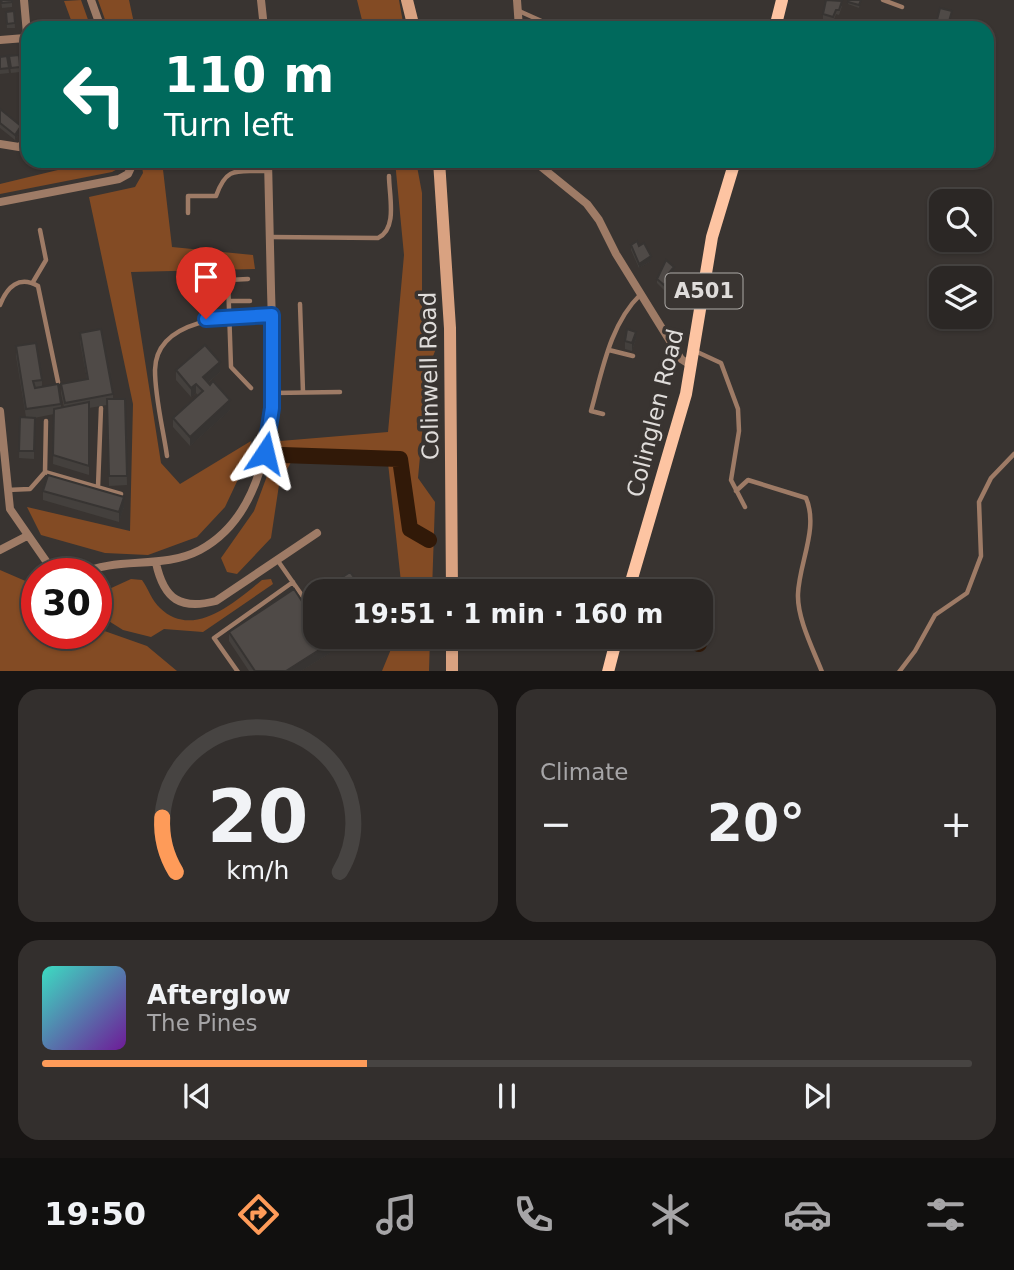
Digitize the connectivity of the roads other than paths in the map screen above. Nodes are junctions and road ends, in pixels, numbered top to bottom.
1 (24, 0) edge
2 (90, 0) edge
3 (261, 0) edge
4 (407, 0) edge
5 (517, 0) edge
6 (782, 0) edge
7 (883, 0) edge
8 (902, 6) dead end
9 (517, 10) junction
10 (26, 21) edge
11 (98, 21) edge
12 (263, 21) edge
13 (412, 21) edge
14 (518, 21) edge
15 (541, 21) edge
16 (777, 21) edge
17 (21, 38) edge
18 (0, 40) edge
19 (0, 144) edge
20 (21, 146) edge
21 (131, 168) edge
22 (440, 168) edge
23 (543, 168) edge
24 (733, 168) edge
25 (268, 171) joint
26 (389, 176) dead end
27 (0, 202) edge
28 (188, 213) dead end
29 (40, 230) dead end
30 (269, 237) junction
31 (248, 279) dead end
32 (33, 282) junction
33 (2, 293) edge
34 (640, 295) junction
35 (250, 300) dead end
36 (229, 301) junction
37 (300, 304) dead end
38 (0, 305) edge
39 (272, 315) junction
40 (229, 317) junction
41 (609, 349) junction
42 (694, 351) junction
43 (633, 356) dead end
44 (692, 366) junction
45 (58, 382) edge
46 (251, 388) dead end
47 (340, 391) dead end
48 (303, 392) junction
49 (273, 393) junction
50 (101, 408) dead end
51 (0, 411) edge
52 (603, 414) dead end
53 (46, 421) dead end
54 (1014, 454) edge
55 (167, 456) dead end
56 (45, 472) junction
57 (98, 487) junction
58 (6, 490) junction
59 (736, 491) junction
60 (121, 494) edge
61 (745, 507) dead end
62 (317, 533) dead end
63 (27, 536) junction
64 (0, 550) edge
65 (43, 558) edge
66 (278, 560) junction
67 (156, 563) junction
68 (112, 566) edge
69 (452, 579) edge
70 (632, 579) edge
71 (293, 582) junction
72 (303, 597) edge
73 (452, 649) edge
74 (614, 649) edge
75 (237, 671) edge
76 (452, 671) edge
77 (608, 671) edge
78 (822, 671) edge
79 (899, 671) edge

1 - 10 street
2 - 11 street
3 - 12 street
4 - 13 street
5 - 9 street
6 - 16 main road
7 - 8 lane
9 - 14 street
9 - 15 lane
17 - 18 street
19 - 20 street
21 - 27 street
22 - 69 street, Colinwell Road
23 - 34 street
24 - 42 main road, Colinglen Road / A501
25 - 28 lane
25 - 30 street
26 - 30 lane
29 - 32 lane
30 - 39 street
31 - 36 lane
32 - 33 lane
32 - 45 lane
33 - 38 lane
34 - 41 lane
34 - 44 street
35 - 36 lane
36 - 40 lane
37 - 48 lane
39 - 40 lane
39 - 49 street
40 - 46 lane
40 - 55 lane
41 - 43 lane
41 - 52 lane
42 - 44 main road, Colinglen Road / A501
42 - 59 lane
44 - 70 main road, Colinglen Road / A501
47 - 48 lane
48 - 49 lane
49 - 67 street
50 - 57 lane
51 - 58 street
53 - 56 lane
54 - 79 lane
56 - 57 lane
56 - 58 lane
57 - 60 lane
58 - 63 street
59 - 61 lane
59 - 78 lane
62 - 66 street
63 - 64 street
63 - 65 street
66 - 67 street
66 - 71 lane
67 - 68 street
71 - 72 lane
71 - 75 lane
73 - 76 street
74 - 77 main road

